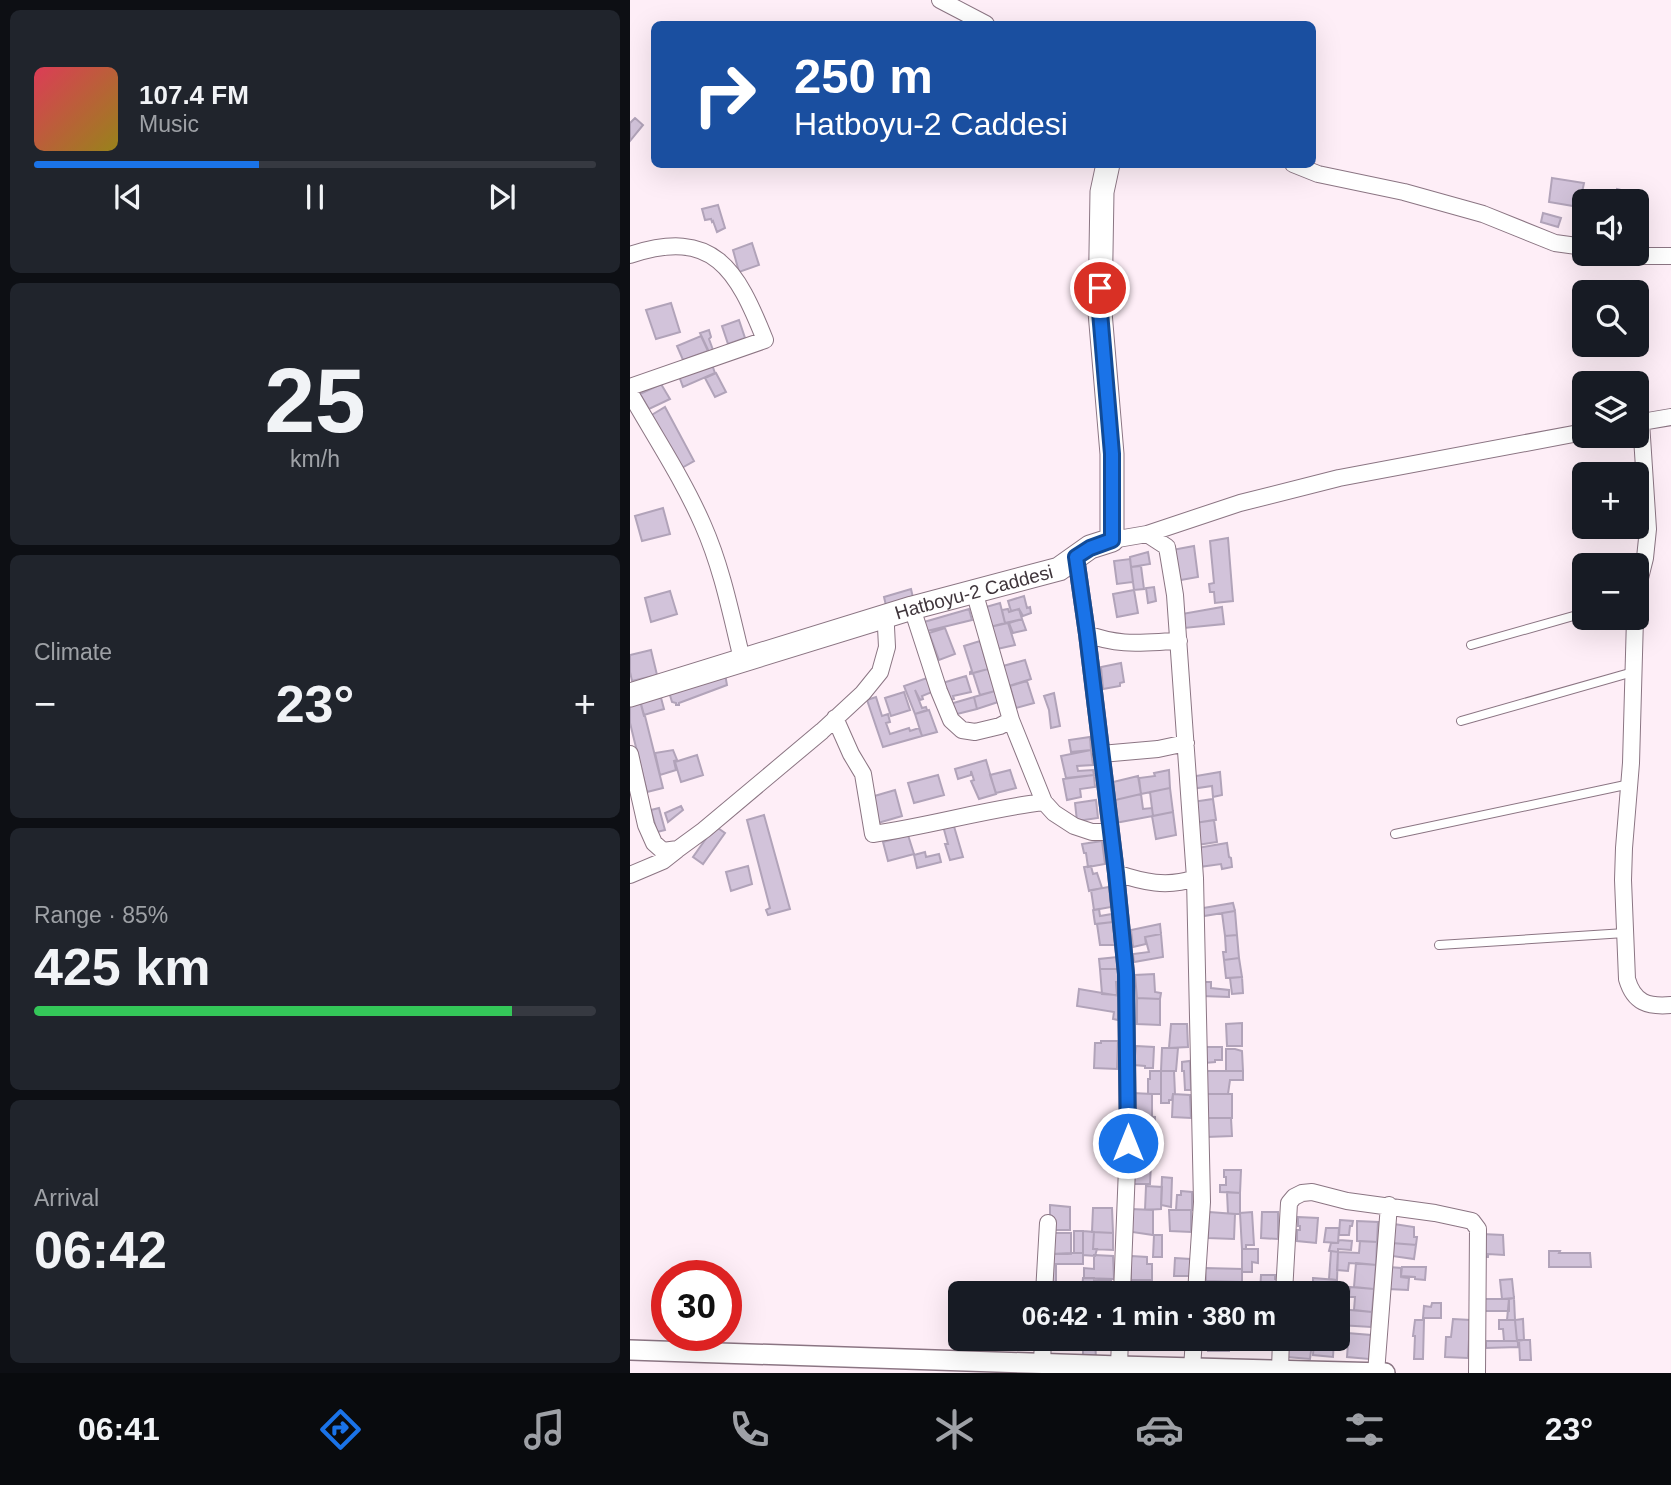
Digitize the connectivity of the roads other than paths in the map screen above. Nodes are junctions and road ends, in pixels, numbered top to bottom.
1 (940, 0) edge
2 (979, 21) edge
3 (1107, 168) edge
4 (1303, 168) edge
5 (1572, 245) edge
6 (630, 255) edge
7 (1649, 256) edge
8 (1671, 256) edge
9 (630, 387) edge
10 (630, 393) edge
11 (1671, 417) edge
12 (1649, 421) edge
13 (1572, 434) edge
14 (1640, 448) edge
15 (1147, 534) junction
16 (1112, 540) junction
17 (1646, 553) edge
18 (1076, 557) junction
19 (974, 591) junction
20 (912, 608) junction
21 (1572, 616) edge
22 (882, 617) junction
23 (1634, 630) edge
24 (1087, 634) junction
25 (1179, 641) junction
26 (1471, 645) dead end
27 (742, 659) junction
28 (1633, 672) junction
29 (630, 695) edge
30 (835, 718) junction
31 (1012, 720) junction
32 (1461, 721) dead end
33 (1186, 743) junction
34 (630, 754) edge
35 (1101, 754) junction
36 (1630, 784) junction
37 (1044, 802) junction
38 (1110, 832) junction
39 (1395, 834) dead end
40 (678, 849) junction
41 (1116, 873) junction
42 (630, 875) edge
43 (1195, 878) junction
44 (1626, 933) junction
45 (1439, 945) dead end
46 (1671, 1005) edge
47 (1389, 1205) junction
48 (1048, 1223) dead end
49 (1045, 1281) edge
50 (1122, 1281) edge
51 (1197, 1281) edge
52 (1285, 1281) edge
53 (630, 1350) edge
54 (1042, 1351) edge
55 (1120, 1351) edge
56 (1193, 1351) edge
57 (1281, 1351) edge
58 (1042, 1363) junction
59 (1119, 1366) junction
60 (1192, 1368) junction
61 (1280, 1369) junction
62 (1376, 1373) edge
63 (1385, 1373) edge
64 (1477, 1373) edge

1 - 2 street
3 - 16 main road
4 - 5 street
6 - 9 street
7 - 8 street
10 - 27 street
11 - 12 street
13 - 15 street
14 - 17 street
15 - 16 street
15 - 25 street
16 - 18 main road, Hatboyu-2 Caddesi
18 - 19 main road, Hatboyu-2 Caddesi
18 - 24 street
19 - 20 main road, Hatboyu-2 Caddesi
19 - 31 street
20 - 22 main road, Hatboyu-2 Caddesi
20 - 31 street
21 - 26 lane
22 - 27 main road, Hatboyu-2 Caddesi
22 - 30 street
23 - 28 street
24 - 25 street
24 - 35 street
25 - 33 street
27 - 29 main road, Hatboyu-2 Caddesi
28 - 32 lane
28 - 36 street
30 - 37 street
30 - 40 street
31 - 37 street
33 - 35 street
33 - 43 street
34 - 40 street
35 - 38 street
36 - 39 lane
36 - 44 street
37 - 38 street
38 - 41 street
40 - 42 street
41 - 43 street
41 - 50 street
43 - 51 street
44 - 45 lane
44 - 46 street
47 - 52 street
47 - 62 street
47 - 64 street
48 - 49 street
53 - 58 street
54 - 58 street
55 - 59 street
56 - 60 street
57 - 61 street
58 - 59 street
59 - 60 street
60 - 61 street
61 - 62 street
62 - 63 street

